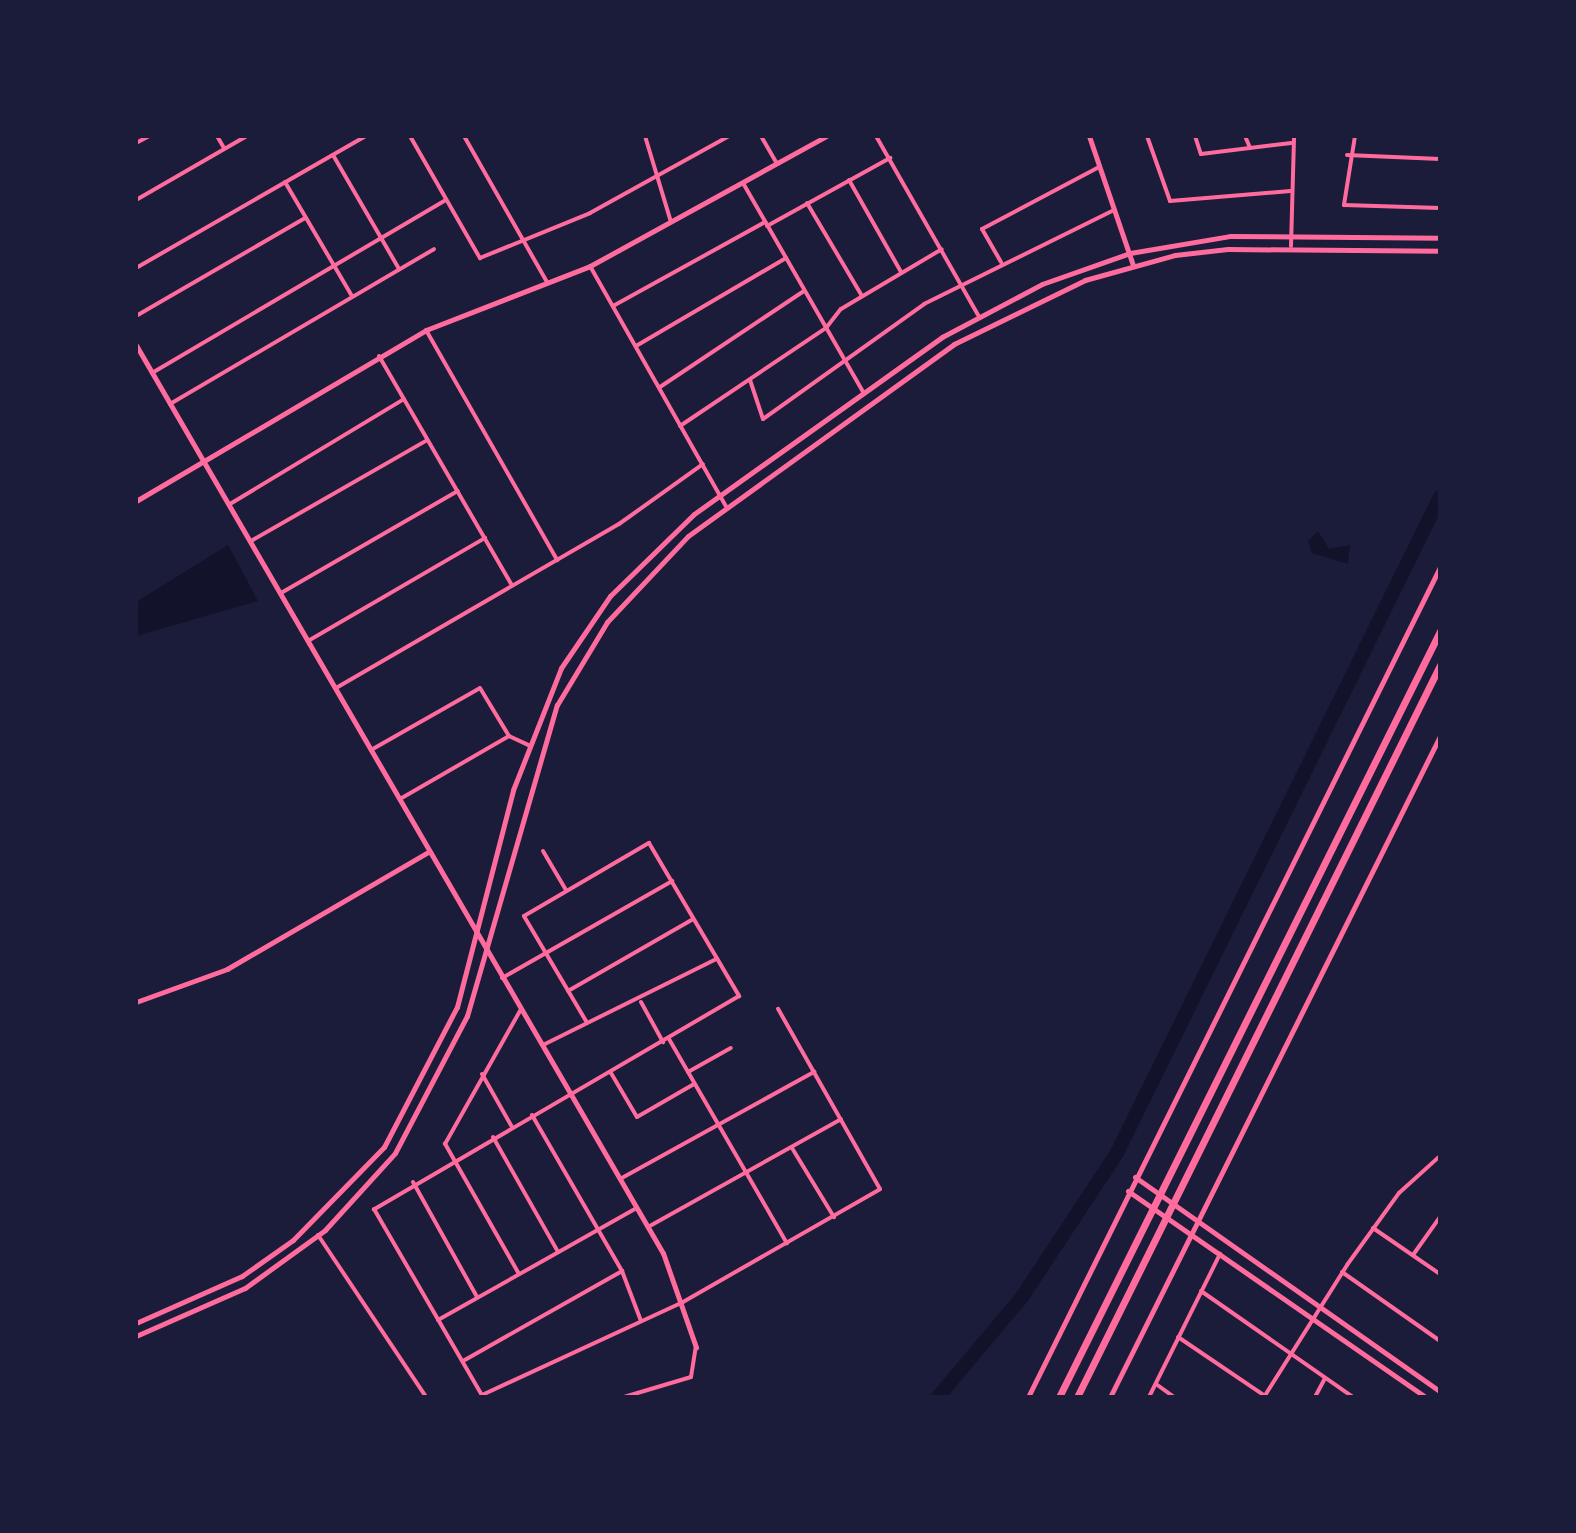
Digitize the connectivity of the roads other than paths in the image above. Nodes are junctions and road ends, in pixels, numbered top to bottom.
1 (149, 136) edge
2 (217, 136) edge
3 (247, 136) edge
4 (366, 136) edge
5 (410, 136) edge
6 (464, 136) edge
7 (645, 136) edge
8 (729, 136) edge
9 (761, 136) edge
10 (826, 136) edge
11 (876, 136) edge
12 (1089, 136) edge
13 (1147, 136) edge
14 (1195, 136) edge
15 (1245, 136) edge
16 (1294, 136) edge
17 (1355, 136) edge
18 (136, 143) edge
19 (1292, 143) junction
20 (225, 149) junction
21 (1250, 149) junction
22 (333, 155) junction
23 (1347, 155) junction
24 (890, 158) junction
25 (1440, 159) edge
26 (777, 164) junction
27 (1099, 167) junction
28 (657, 175) junction
29 (849, 180) junction
30 (285, 182) junction
31 (743, 183) junction
32 (1291, 191) junction
33 (136, 200) edge
34 (446, 200) junction
35 (807, 203) junction
36 (1440, 208) edge
37 (1116, 209) junction
38 (305, 218) junction
39 (671, 222) junction
40 (766, 224) junction
41 (1290, 234) junction
42 (381, 238) junction
43 (1440, 238) edge
44 (524, 241) junction
45 (1291, 246) junction
46 (434, 249) dead end
47 (942, 249) junction
48 (1440, 251) edge
49 (1130, 253) junction
50 (786, 258) junction
51 (1001, 262) junction
52 (334, 265) junction
53 (1133, 265) junction
54 (590, 266) junction
55 (136, 268) edge
56 (399, 269) junction
57 (902, 272) junction
58 (547, 282) junction
59 (961, 283) junction
60 (804, 291) junction
61 (352, 296) junction
62 (862, 296) junction
63 (613, 306) junction
64 (978, 315) junction
65 (136, 316) edge
66 (826, 328) junction
67 (426, 330) junction
68 (136, 345) edge
69 (635, 346) junction
70 (379, 356) junction
71 (846, 361) junction
72 (152, 373) junction
73 (750, 380) junction
74 (659, 388) junction
75 (863, 392) junction
76 (404, 399) junction
77 (170, 404) junction
78 (680, 426) junction
79 (427, 440) junction
80 (203, 459) junction
81 (703, 464) junction
82 (458, 491) junction
83 (721, 495) junction
84 (136, 501) edge
85 (230, 504) junction
86 (726, 506) junction
87 (485, 538) junction
88 (251, 541) junction
89 (557, 560) junction
90 (1440, 567) edge
91 (512, 585) junction
92 (281, 593) junction
93 (1440, 631) edge
94 (308, 641) junction
95 (1440, 665) edge
96 (336, 688) junction
97 (509, 736) junction
98 (1440, 736) edge
99 (528, 745) junction
100 (371, 750) junction
101 (400, 799) junction
102 (543, 851) dead end
103 (428, 852) junction
104 (672, 881) junction
105 (566, 890) junction
106 (693, 919) junction
107 (478, 939) junction
108 (485, 951) junction
109 (546, 954) junction
110 (716, 959) junction
111 (502, 978) junction
112 (568, 991) junction
113 (136, 1002) edge
114 (641, 1002) junction
115 (778, 1009) dead end
116 (520, 1011) junction
117 (586, 1021) junction
118 (669, 1039) junction
119 (663, 1042) junction
120 (541, 1046) junction
121 (731, 1048) dead end
122 (688, 1072) junction
123 (814, 1072) junction
124 (611, 1073) junction
125 (482, 1074) junction
126 (694, 1084) junction
127 (569, 1094) junction
128 (532, 1115) junction
129 (841, 1119) junction
130 (718, 1125) junction
131 (512, 1127) junction
132 (493, 1137) junction
133 (792, 1148) junction
134 (1440, 1156) edge
135 (453, 1160) junction
136 (746, 1173) junction
137 (1135, 1177) junction
138 (620, 1179) junction
139 (413, 1182) junction
140 (1128, 1191) junction
141 (637, 1208) junction
142 (834, 1217) junction
143 (1440, 1217) edge
144 (1201, 1222) junction
145 (648, 1227) junction
146 (1373, 1228) junction
147 (599, 1229) junction
148 (318, 1235) junction
149 (1194, 1236) junction
150 (787, 1243) junction
151 (558, 1252) junction
152 (1220, 1254) junction
153 (1413, 1255) junction
154 (622, 1271) junction
155 (1342, 1272) junction
156 (519, 1274) junction
157 (1440, 1274) edge
158 (1201, 1291) junction
159 (477, 1297) junction
160 (683, 1302) junction
161 (1318, 1306) junction
162 (1313, 1319) junction
163 (438, 1320) junction
164 (641, 1321) junction
165 (136, 1323) edge
166 (136, 1336) edge
167 (1178, 1337) junction
168 (1440, 1341) edge
169 (696, 1347) joint
170 (1291, 1354) junction
171 (463, 1361) junction
172 (1325, 1378) junction
173 (1156, 1384) junction
174 (649, 1391) junction
175 (1440, 1391) edge
176 (426, 1397) edge
177 (624, 1397) edge
178 (653, 1397) edge
179 (1028, 1397) edge
180 (1059, 1397) edge
181 (1077, 1397) edge
182 (1110, 1397) edge
183 (1149, 1397) edge
184 (1174, 1397) edge
185 (1264, 1397) edge
186 (1315, 1397) edge
187 (1353, 1397) edge
188 (1425, 1397) edge

1 - 18 street
2 - 20 street
3 - 20 street
4 - 22 street
5 - 34 street
6 - 44 street
7 - 28 street
8 - 28 street
9 - 26 street
10 - 26 street
11 - 24 street
12 - 27 street
13 - 32 street
14 - 21 street
15 - 21 street
16 - 19 street
17 - 23 street
19 - 21 street
19 - 32 street
20 - 33 street
22 - 30 street
22 - 42 street
23 - 25 street
23 - 36 street
24 - 29 street
24 - 47 street
26 - 31 street
27 - 37 street
27 - 51 street
28 - 39 street
28 - 44 street
29 - 35 street
29 - 57 street
30 - 38 street
30 - 55 street
31 - 39 street
31 - 40 street
32 - 41 street
34 - 42 street
34 - 44 street
35 - 40 street
35 - 62 street
37 - 49 street
37 - 51 street
38 - 52 street
38 - 65 street
39 - 54 street
40 - 50 street
40 - 63 street
41 - 43 street
41 - 45 street
41 - 49 street
42 - 52 street
42 - 56 street
44 - 58 street
45 - 48 street
45 - 53 street
46 - 56 street
47 - 57 street
47 - 59 street
49 - 53 street
49 - 64 street
50 - 60 street
50 - 69 street
51 - 59 street
52 - 61 street
52 - 72 street
53 - 86 street
54 - 58 street
54 - 63 street
56 - 61 street
57 - 62 street
58 - 67 street
59 - 64 street
59 - 71 street
60 - 66 street
60 - 74 street
61 - 77 street
62 - 66 street
63 - 69 street
64 - 75 street
66 - 71 street
66 - 73 street
67 - 70 street
67 - 89 street
68 - 72 street
69 - 74 street
70 - 76 street
70 - 80 street
71 - 73 street
71 - 75 street
72 - 77 street
73 - 78 street
74 - 78 street
75 - 83 street
76 - 79 street
76 - 85 street
77 - 80 street
78 - 81 street
79 - 82 street
79 - 88 street
80 - 84 street
80 - 85 street
81 - 83 street
81 - 89 street
82 - 87 street
82 - 92 street
83 - 86 street
83 - 99 street
85 - 88 street
86 - 108 street
87 - 91 street
87 - 94 street
88 - 92 street
89 - 91 street
90 - 137 street
91 - 96 street
92 - 94 street
93 - 180 highway
94 - 96 street
95 - 181 highway
96 - 100 street
97 - 99 street
97 - 100 street
97 - 101 street
98 - 144 street
99 - 107 street
100 - 101 street
101 - 103 street
102 - 105 street
103 - 107 street
103 - 113 street
104 - 105 street
104 - 106 street
104 - 109 street
105 - 109 street
106 - 110 street
106 - 112 street
107 - 108 street
107 - 165 street
108 - 111 street
108 - 148 street
109 - 111 street
109 - 112 street
110 - 114 street
110 - 118 street
111 - 116 street
112 - 117 street
114 - 117 street
114 - 119 street
115 - 123 street
116 - 120 street
116 - 125 street
117 - 120 street
118 - 119 street
118 - 122 street
119 - 124 street
120 - 127 street
121 - 122 street
122 - 126 street
123 - 129 street
123 - 130 street
124 - 126 street
124 - 127 street
125 - 131 street
125 - 135 street
126 - 130 street
127 - 128 street
127 - 138 street
128 - 131 street
128 - 147 street
129 - 133 street
129 - 142 street
130 - 136 street
130 - 138 street
131 - 132 street
132 - 135 street
132 - 151 street
133 - 136 street
133 - 142 street
134 - 146 street
135 - 139 street
135 - 156 street
136 - 145 street
136 - 150 street
137 - 140 street
137 - 144 street
138 - 141 street
139 - 159 street
139 - 163 street
140 - 149 street
140 - 179 street
141 - 145 street
141 - 147 street
142 - 150 street
143 - 153 street
144 - 149 street
144 - 161 street
145 - 160 street
146 - 153 street
146 - 155 street
147 - 151 street
147 - 154 street
148 - 166 street
148 - 176 street
149 - 152 street
149 - 182 street
150 - 160 street
151 - 156 street
152 - 158 street
152 - 162 street
153 - 157 street
154 - 164 street
154 - 171 street
155 - 161 street
155 - 168 street
156 - 159 street
158 - 167 street
158 - 170 street
159 - 163 street
160 - 164 street
160 - 169 street
161 - 162 street
161 - 175 street
162 - 170 street
162 - 188 street
163 - 171 street
164 - 171 street
167 - 173 street
167 - 185 street
169 - 174 street
170 - 172 street
170 - 185 street
172 - 186 street
172 - 187 street
173 - 183 street
173 - 184 street
174 - 177 street
174 - 178 street

